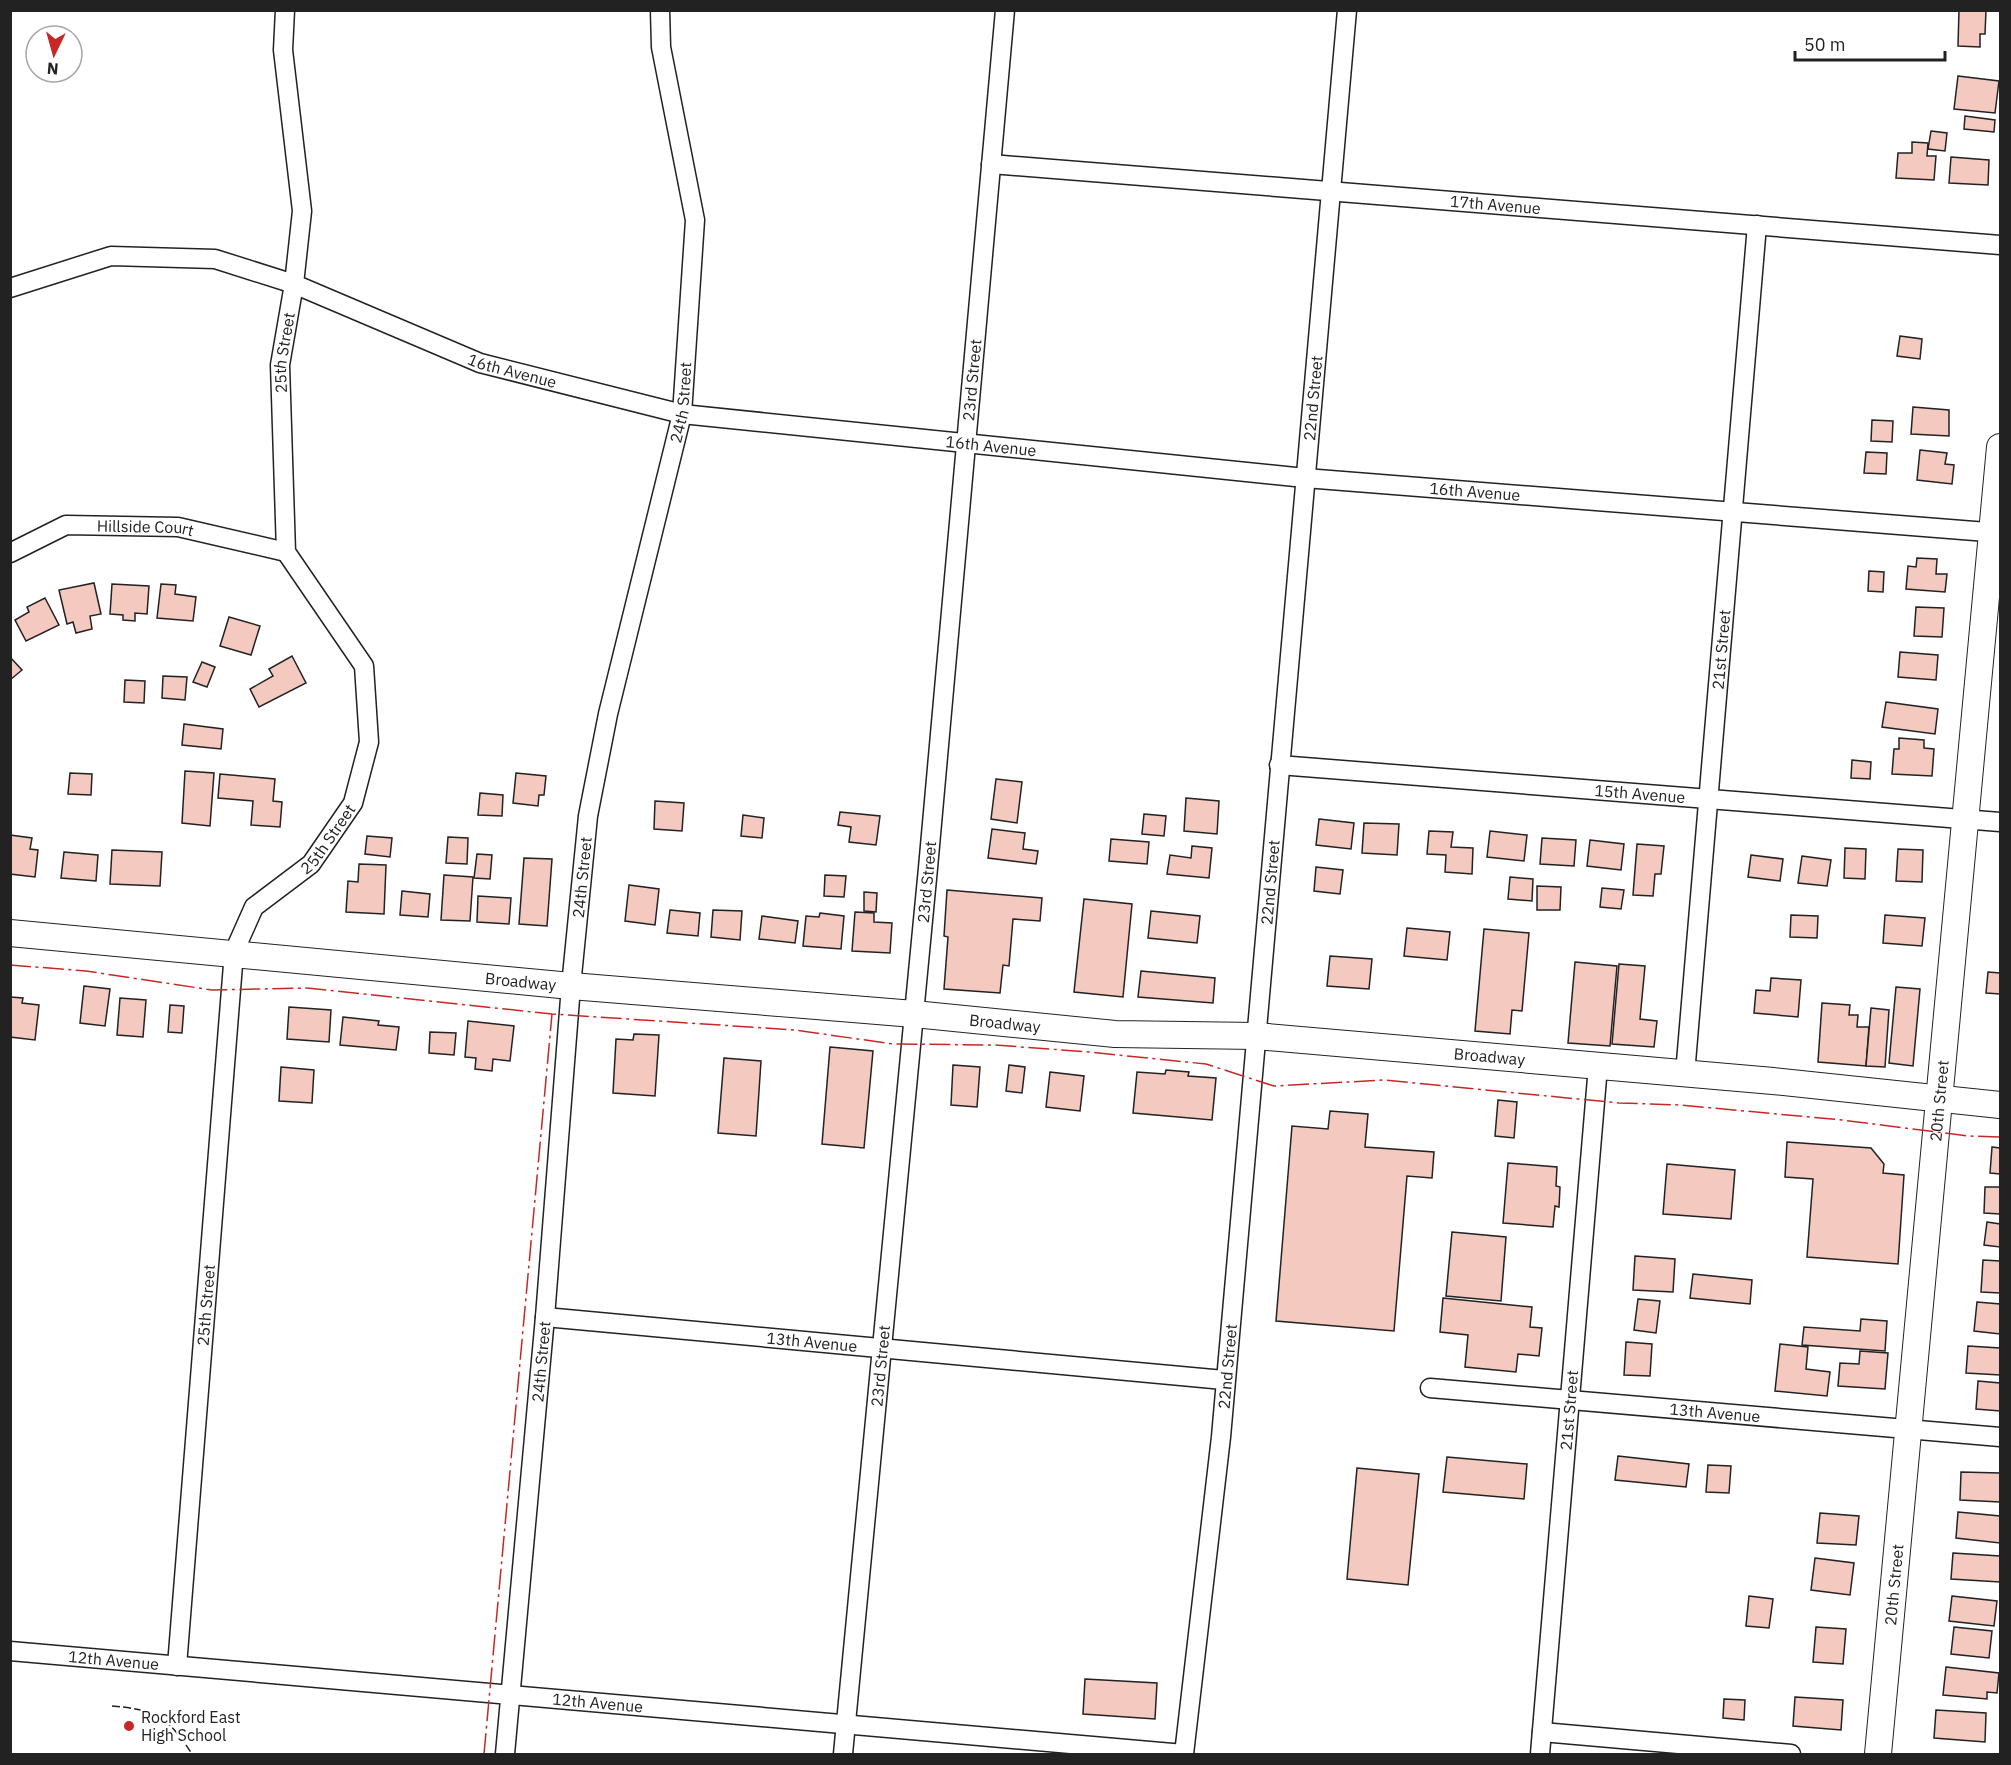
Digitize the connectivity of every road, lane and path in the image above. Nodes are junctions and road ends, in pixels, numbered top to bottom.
1 (285, 10) edge
2 (660, 10) edge
3 (1005, 10) edge
4 (1347, 10) edge
5 (991, 164) junction
6 (1329, 191) junction
7 (1757, 225) junction
8 (2001, 245) edge
9 (294, 284) junction
10 (10, 288) edge
11 (682, 414) junction
12 (967, 441) junction
13 (2001, 447) edge
14 (1305, 478) junction
15 (1733, 512) junction
16 (1997, 533) edge
17 (286, 552) junction
18 (10, 553) edge
19 (1279, 765) junction
20 (1707, 799) junction
21 (1967, 820) junction
22 (2001, 822) edge
23 (10, 933) edge
24 (234, 952) junction
25 (571, 986) junction
26 (914, 1014) junction
27 (1256, 1036) junction
28 (1598, 1066) junction
29 (1684, 1074) junction
30 (1941, 1100) junction
31 (2001, 1105) edge
32 (545, 1317) junction
33 (882, 1347) junction
34 (1224, 1380) junction
35 (1430, 1388) dead end
36 (1568, 1401) junction
37 (1907, 1430) junction
38 (2001, 1437) edge
39 (10, 1651) edge
40 (177, 1666) junction
41 (510, 1695) junction
42 (846, 1725) junction
43 (1542, 1732) junction
44 (1184, 1754) edge
45 (505, 1755) edge
46 (843, 1755) edge
47 (1539, 1755) edge
48 (1791, 1755) edge
49 (1878, 1755) edge

1 - 9 street, 25th Street
2 - 11 street, 24th Street
3 - 5 street, 23rd Street
4 - 6 street, 22nd Street
5 - 6 street, 17th Avenue
5 - 12 street, 23rd Street
6 - 7 street, 17th Avenue
6 - 14 street, 22nd Street
7 - 8 street, 17th Avenue
7 - 15 street, 21st Street
9 - 10 street, 16th Avenue
9 - 11 street, 16th Avenue
9 - 17 street, 25th Street
11 - 12 street, 16th Avenue
11 - 25 street, 24th Street
12 - 14 street, 16th Avenue
12 - 26 street, 23rd Street
13 - 16 main road, 20th Street
14 - 15 street, 16th Avenue
14 - 19 street, 22nd Street
15 - 16 street, 16th Avenue
15 - 20 street, 21st Street
16 - 21 main road, 20th Street
17 - 18 street, Hillside Court
17 - 24 street, 25th Street
19 - 20 street, 15th Avenue
19 - 27 street, 22nd Street
20 - 21 street, 15th Avenue
20 - 29 street, 21st Street
21 - 22 street, 15th Avenue
21 - 30 main road, 20th Street
23 - 24 main road, Broadway
24 - 25 main road, Broadway
24 - 40 street, 25th Street
25 - 26 main road, Broadway
25 - 32 street, 24th Street
26 - 27 main road, Broadway
26 - 33 street, 23rd Street
27 - 28 main road, Broadway
27 - 34 street, 22nd Street
28 - 29 main road, Broadway
28 - 36 street, 21st Street
29 - 30 main road, Broadway
30 - 31 main road, Broadway
30 - 37 main road, 20th Street
32 - 33 street, 13th Avenue
32 - 41 street, 24th Street
33 - 34 street, 13th Avenue
33 - 42 street, 23rd Street
34 - 44 street, 22nd Street
35 - 36 street, 13th Avenue
36 - 37 street, 13th Avenue
36 - 43 street, 21st Street
37 - 38 street, 13th Avenue
37 - 49 main road, 20th Street
39 - 40 street, 12th Avenue
40 - 41 street, 12th Avenue
41 - 42 street, 12th Avenue
41 - 45 street, 24th Street
42 - 44 street, 12th Avenue
42 - 46 street, 23rd Street
43 - 47 street, 21st Street
43 - 48 street

